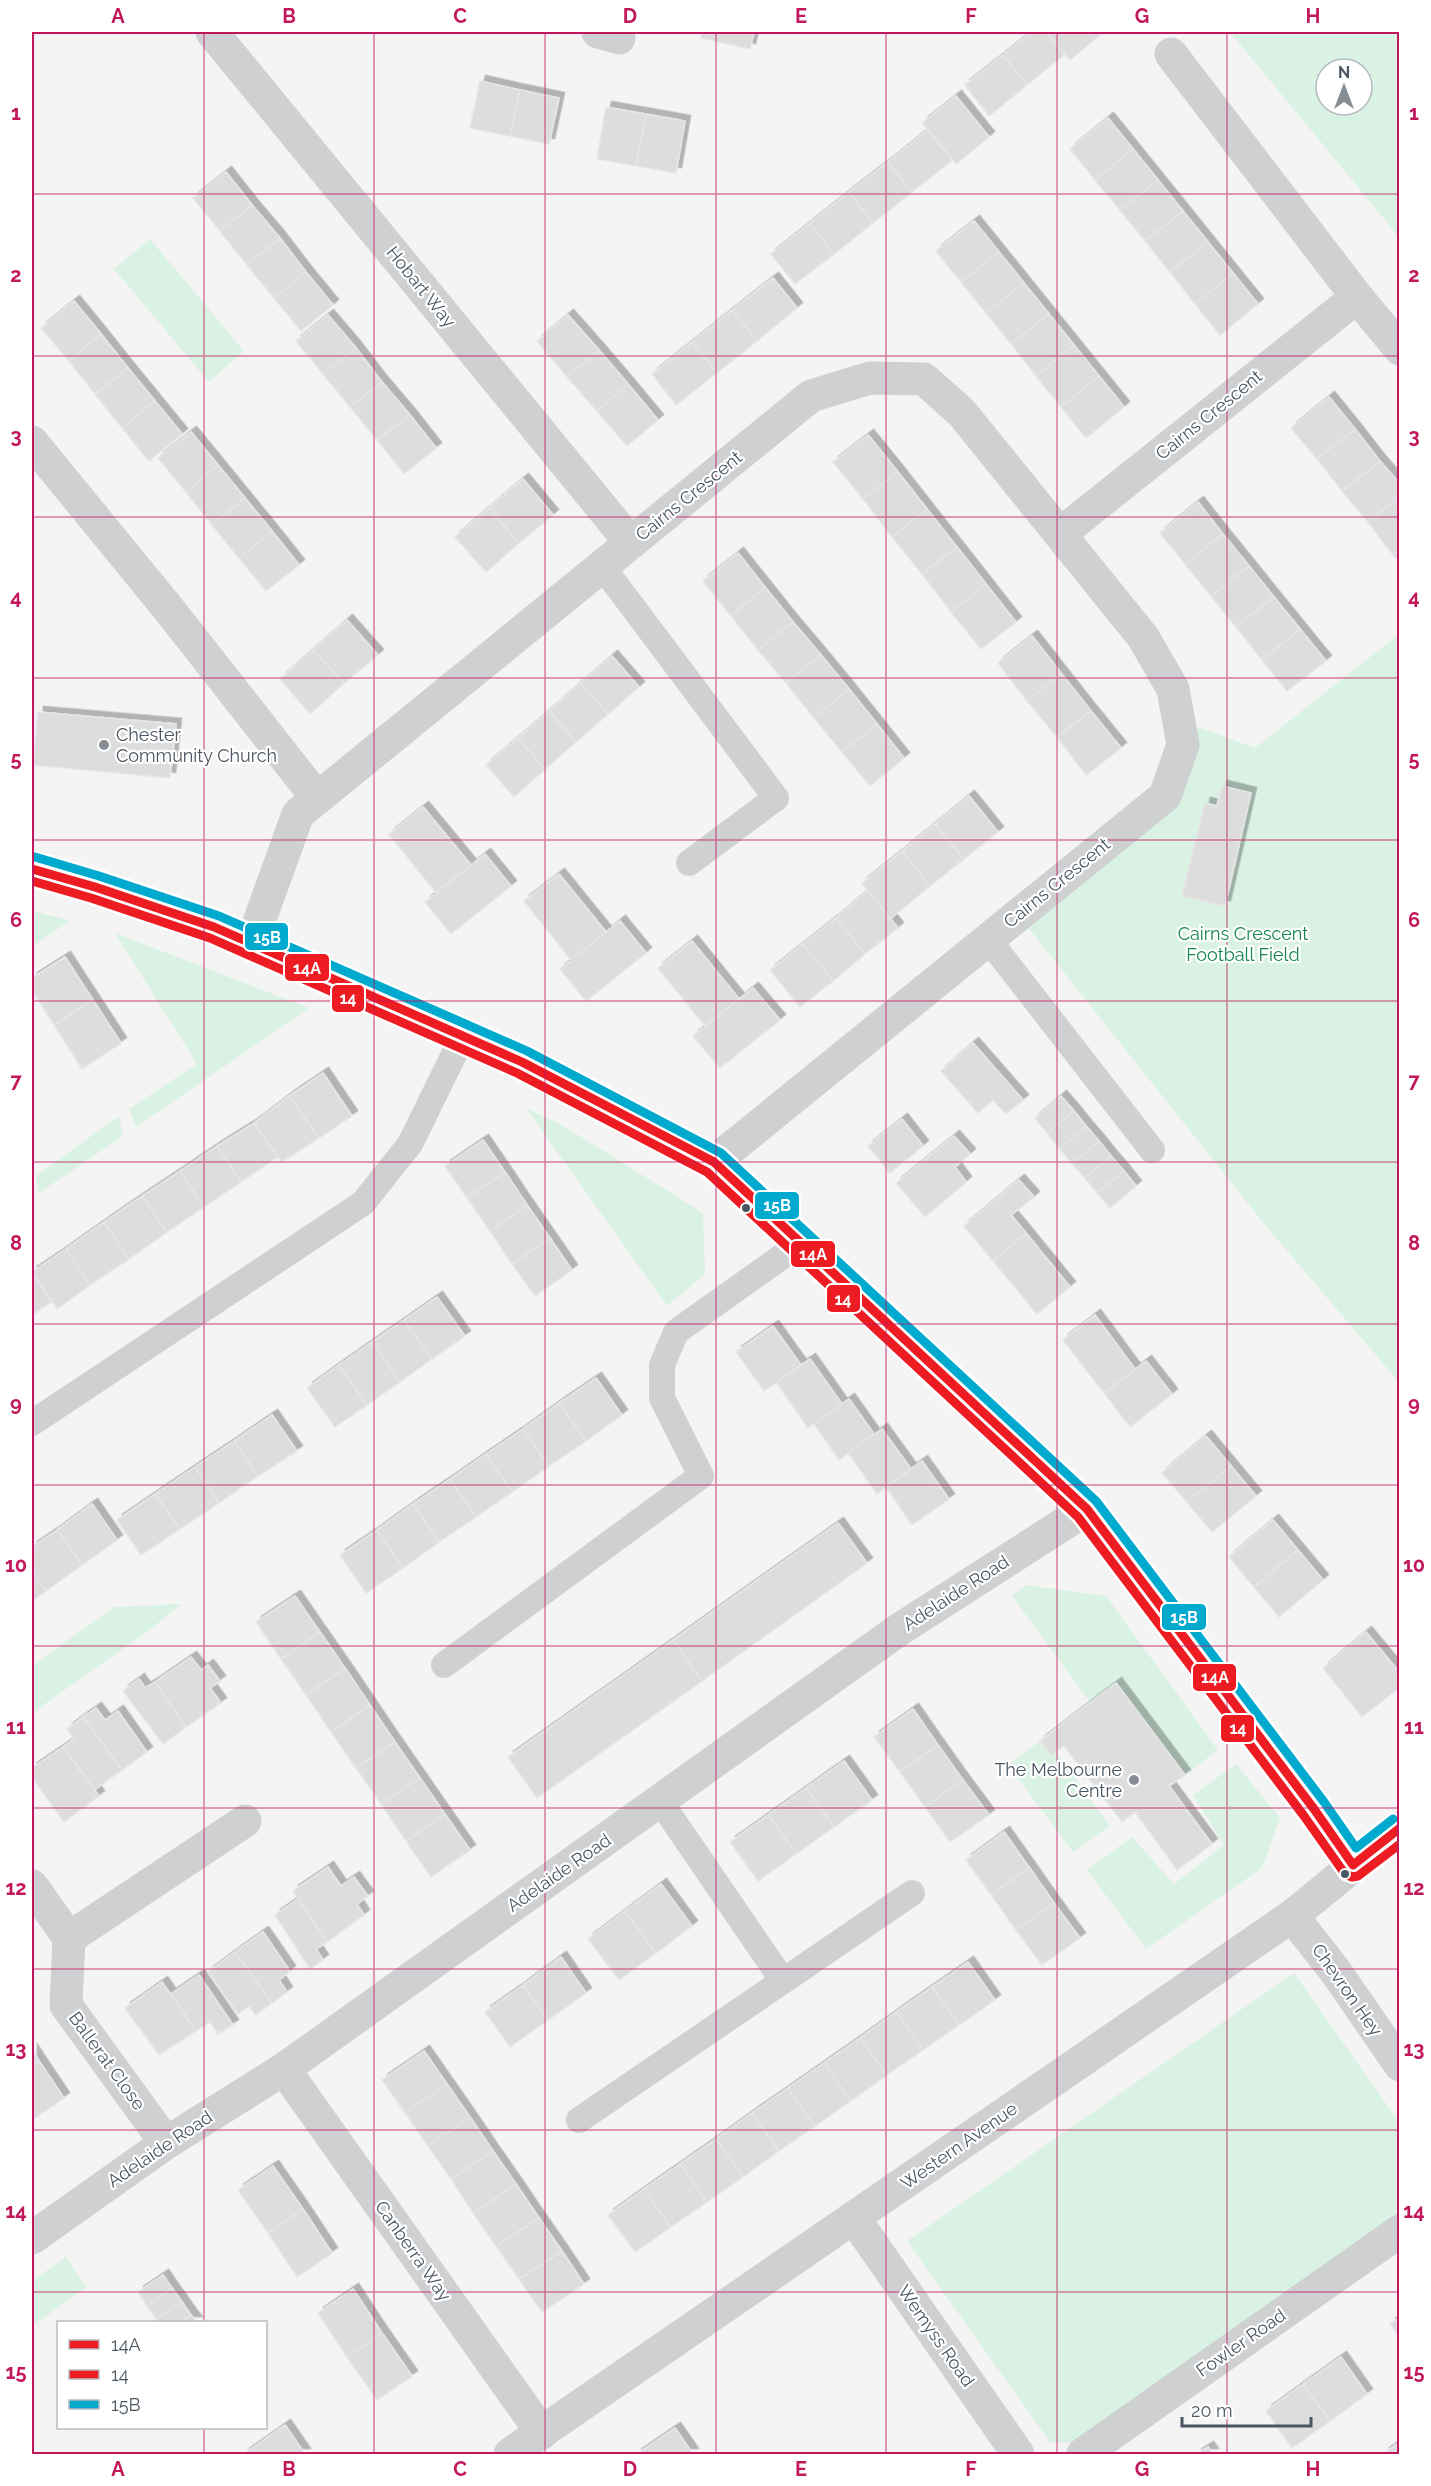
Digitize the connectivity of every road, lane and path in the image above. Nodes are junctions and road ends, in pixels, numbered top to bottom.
1 (212, 32) edge
2 (1172, 54) dead end
3 (1358, 297) junction
4 (1400, 349) edge
5 (32, 442) edge
6 (1060, 534) junction
7 (631, 543) junction
8 (602, 566) junction
9 (317, 798) junction
10 (689, 863) dead end
11 (32, 869) edge
12 (988, 939) junction
13 (251, 944) junction
14 (463, 1036) junction
15 (1152, 1150) dead end
16 (714, 1162) junction
17 (801, 1243) junction
18 (32, 1423) edge
19 (1087, 1509) junction
20 (444, 1665) dead end
21 (660, 1801) junction
22 (245, 1821) dead end
23 (1400, 1828) edge
24 (1353, 1865) junction
25 (32, 1886) edge
26 (912, 1893) dead end
27 (1292, 1916) junction
28 (69, 1938) junction
29 (783, 1981) junction
30 (1400, 2065) edge
31 (284, 2069) junction
32 (579, 2120) dead end
33 (166, 2143) junction
34 (854, 2218) junction
35 (1400, 2231) edge
36 (32, 2238) edge
37 (542, 2433) junction
38 (510, 2454) edge
39 (1018, 2454) edge
40 (1083, 2454) edge

1 - 7 street, Hobart Way
2 - 3 street
3 - 4 street
3 - 6 street, Cairns Crescent
5 - 9 street
6 - 7 street, Cairns Crescent
6 - 12 street, Cairns Crescent
7 - 8 street, Cairns Crescent
8 - 9 street, Cairns Crescent
8 - 10 lane
9 - 13 street, Cairns Crescent
11 - 13 street
12 - 15 lane
12 - 16 street, Cairns Crescent
13 - 14 street
14 - 16 street
14 - 18 lane
16 - 17 street
17 - 19 street
17 - 20 lane
19 - 21 street, Adelaide Road
19 - 24 street
21 - 29 lane
21 - 31 street, Adelaide Road
22 - 28 street
23 - 24 street, Western Avenue
24 - 27 street, Western Avenue
25 - 28 street
26 - 29 lane
27 - 30 street, Chevron Hey
27 - 34 street, Western Avenue
28 - 33 street, Ballerat Close
29 - 32 lane
31 - 33 street, Adelaide Road
31 - 37 street, Canberra Way
33 - 36 street, Adelaide Road
34 - 37 street, Western Avenue
34 - 39 street, Wemyss Road
35 - 40 street, Fowler Road
37 - 38 street, Western Avenue

